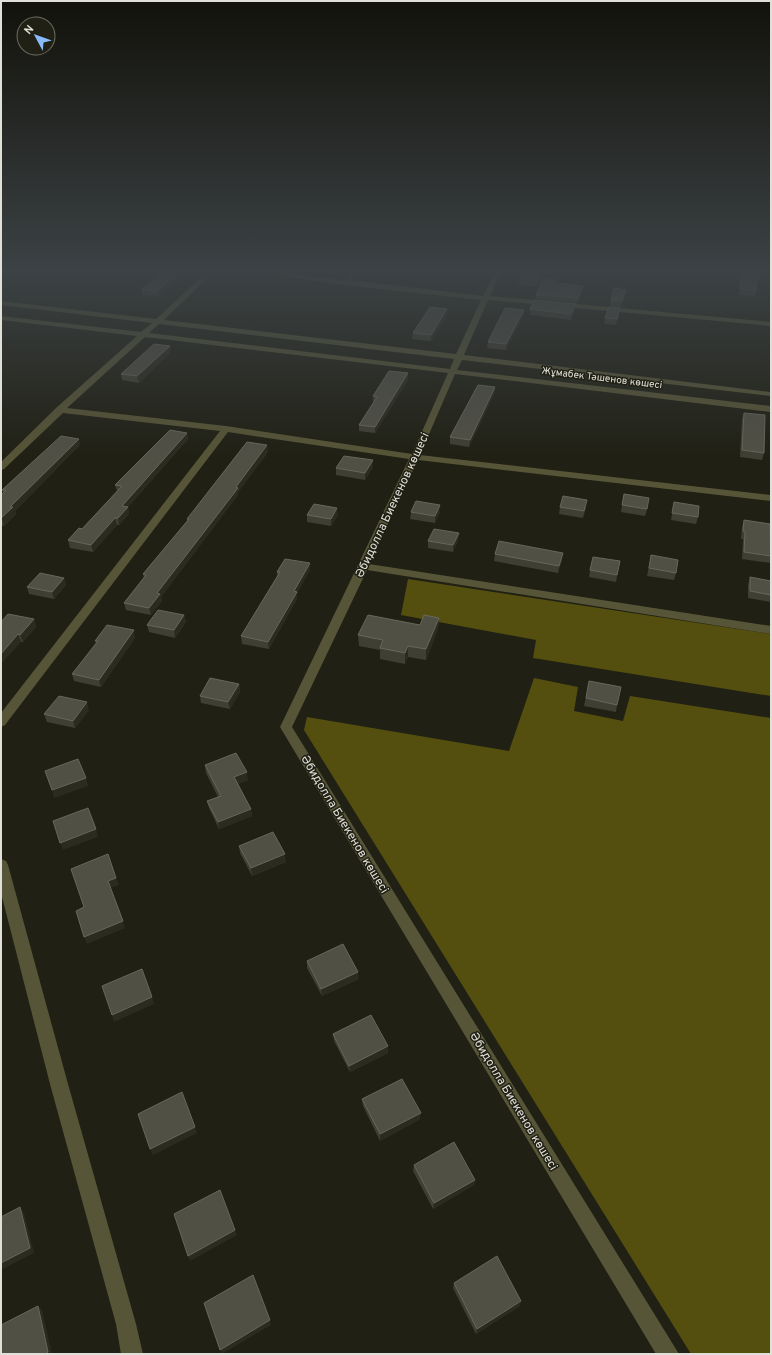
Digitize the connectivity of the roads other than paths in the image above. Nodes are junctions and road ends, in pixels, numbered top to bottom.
1 (112, 331) edge
2 (148, 331) edge
3 (247, 331) edge
4 (470, 331) edge
5 (144, 335) junction
6 (459, 356) junction
7 (452, 371) junction
8 (771, 394) edge
9 (771, 408) edge
10 (59, 410) junction
11 (226, 429) junction
12 (415, 457) junction
13 (1, 467) edge
14 (771, 498) edge
15 (363, 566) junction
16 (771, 630) edge
17 (1, 722) edge
18 (1, 865) edge
19 (132, 1354) edge
20 (668, 1354) edge

1 - 5 street, Жұмабек Тәшенов көшесі
2 - 5 street
3 - 6 street, Жұмабек Тәшенов көшесі
4 - 6 street, Әбидолла Биекенов көшесі
5 - 7 street, Жұмабек Тәшенов көшесі
5 - 10 street
6 - 7 street, Әбидолла Биекенов көшесі
6 - 8 street, Жұмабек Тәшенов көшесі
7 - 9 street, Жұмабек Тәшенов көшесі
7 - 12 street, Әбидолла Биекенов көшесі
10 - 11 street
10 - 13 street
11 - 12 street
11 - 17 street
12 - 14 street
12 - 15 street, Әбидолла Биекенов көшесі
15 - 16 street
15 - 20 street, Әбидолла Биекенов көшесі
18 - 19 street

